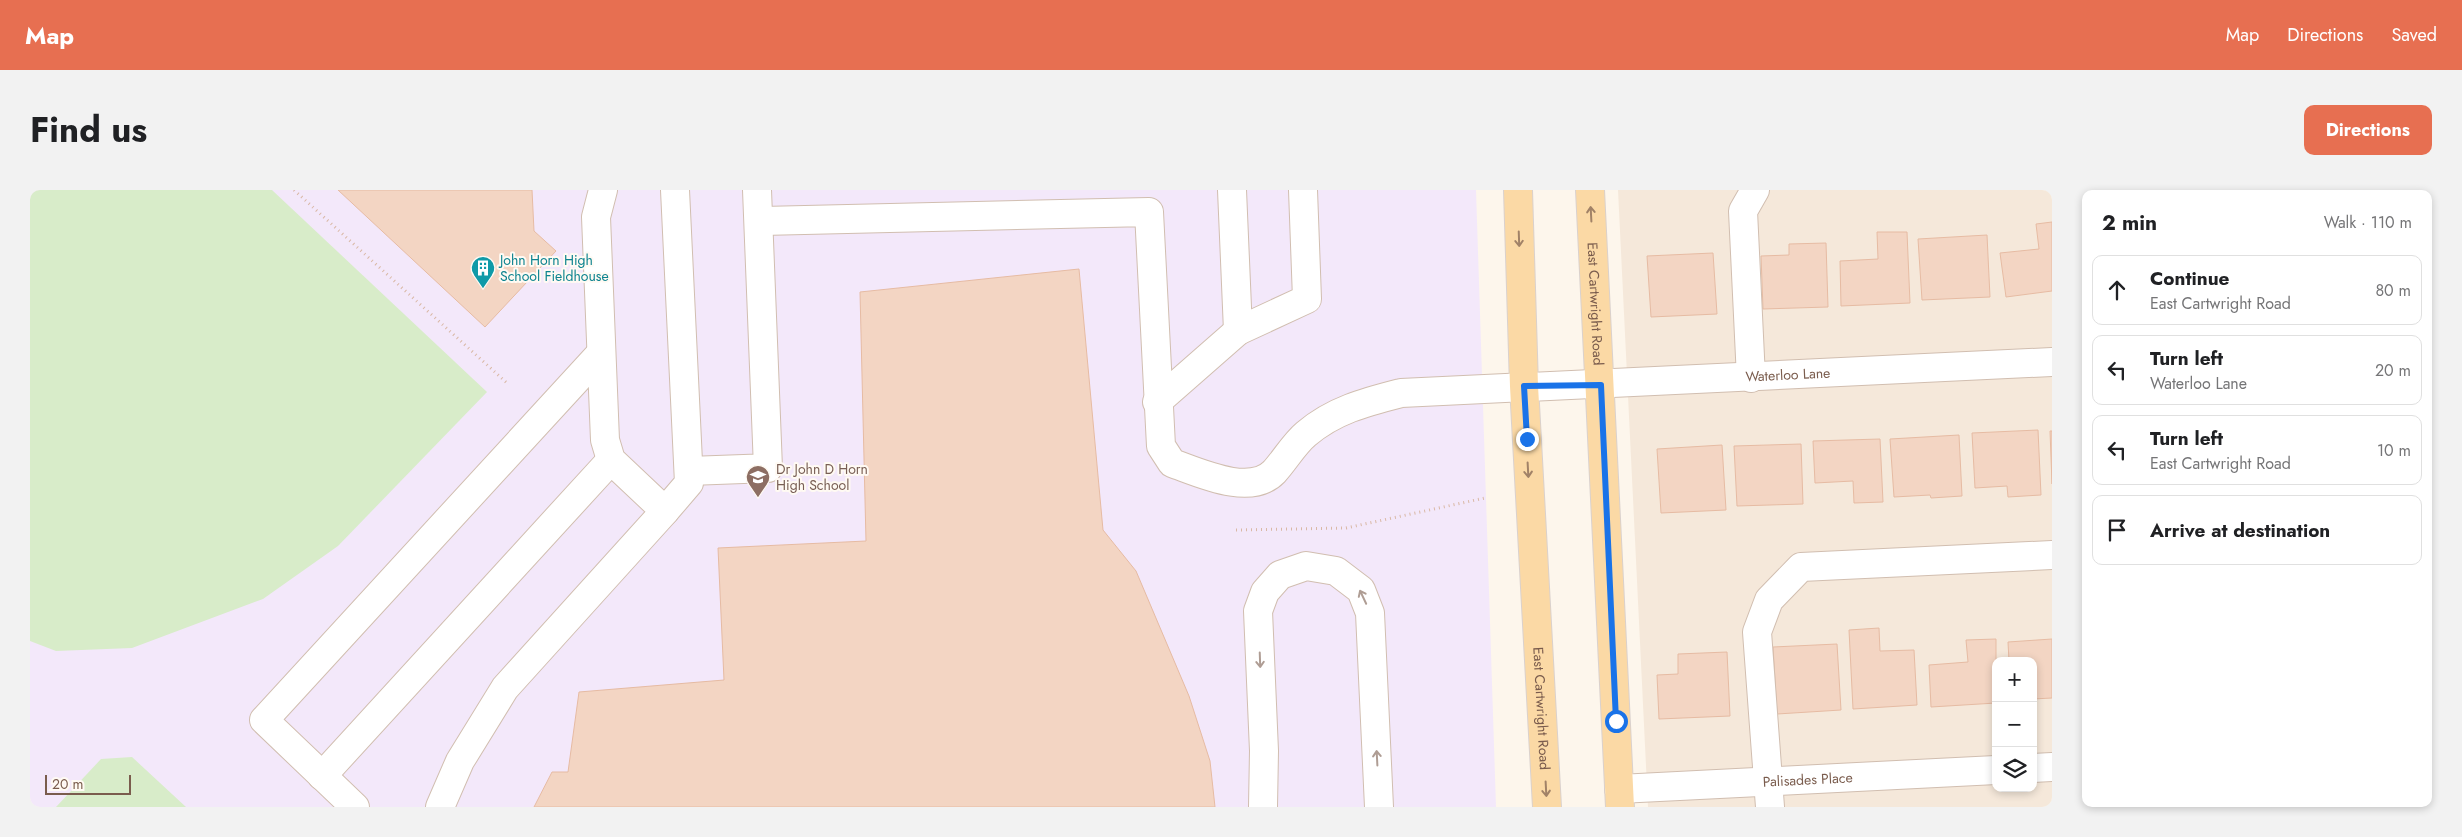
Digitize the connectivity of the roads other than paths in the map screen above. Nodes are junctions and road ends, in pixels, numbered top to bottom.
1 (603, 190) edge
2 (675, 190) edge
3 (757, 190) edge
4 (1232, 190) edge
5 (1303, 190) edge
6 (1518, 190) edge
7 (1590, 190) edge
8 (1755, 190) edge
9 (1149, 201) edge
10 (759, 221) junction
11 (1238, 331) junction
12 (602, 354) junction
13 (2052, 362) edge
14 (1751, 378) junction
15 (1601, 385) junction
16 (1524, 386) junction
17 (1157, 402) junction
18 (611, 460) junction
19 (689, 471) junction
20 (665, 512) junction
21 (2052, 555) edge
22 (2052, 767) edge
23 (2037, 768) edge
24 (1992, 770) edge
25 (322, 776) junction
26 (1769, 780) junction
27 (1620, 798) edge
28 (355, 807) edge
29 (440, 807) edge
30 (1263, 807) edge
31 (1379, 807) edge
32 (1547, 807) edge
33 (1770, 807) edge

1 - 12 street
2 - 19 street
3 - 10 street
4 - 11 street
5 - 11 street
6 -> 16 main road, East Cartwright Road
15 -> 7 main road, East Cartwright Road
8 - 14 street
9 - 10 street
9 - 17 street, Waterloo Lane
10 - 19 street
11 - 17 street
12 - 18 street
12 - 25 street
13 - 14 street, Waterloo Lane
14 - 15 street, Waterloo Lane
15 - 16 street, Waterloo Lane
15 - 27 main road, East Cartwright Road
16 - 17 street, Waterloo Lane
16 -> 32 main road, East Cartwright Road
18 - 20 street
18 - 25 street
19 - 20 street
20 - 29 street
21 - 26 street
22 - 23 street
24 - 26 street, Palisades Place
25 - 28 street
26 - 27 street, Palisades Place
26 - 33 street
31 -> 30 street

